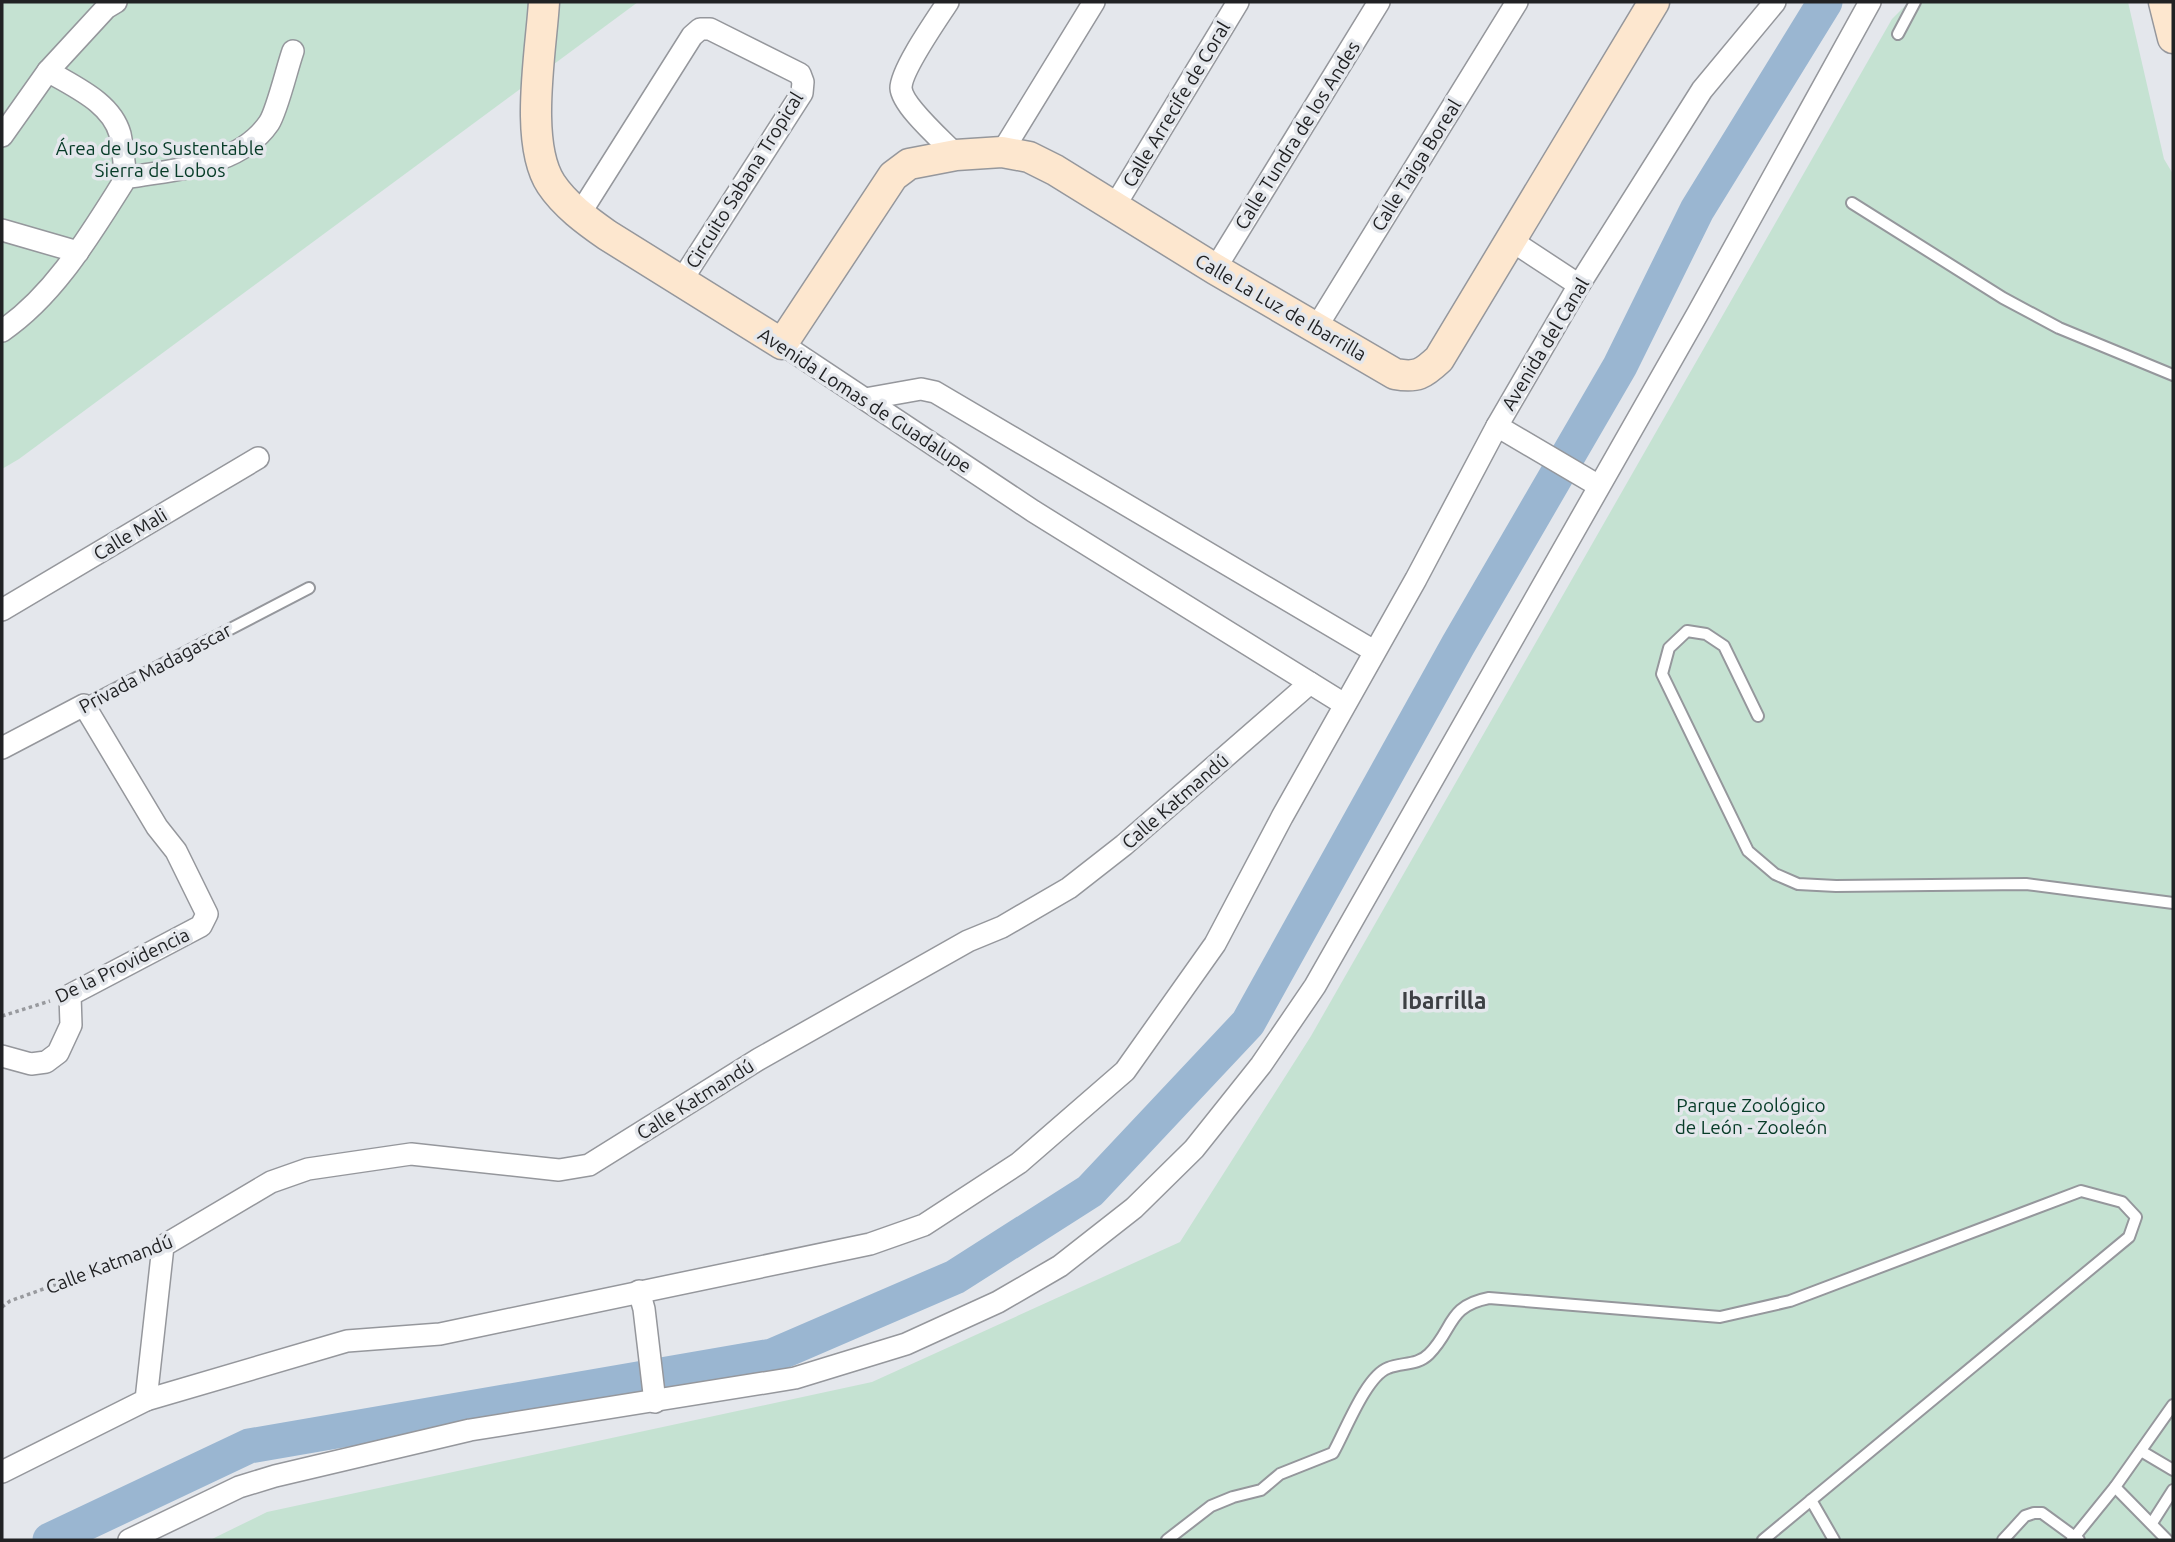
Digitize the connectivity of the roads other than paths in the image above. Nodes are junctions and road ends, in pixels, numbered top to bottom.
1 (544, 2) edge
2 (948, 2) edge
3 (1094, 2) edge
4 (1238, 2) edge
5 (1379, 2) edge
6 (1517, 2) edge
7 (1654, 2) edge
8 (1775, 2) edge
9 (1870, 2) edge
10 (1915, 2) edge
11 (2164, 2) edge
12 (103, 4) edge
13 (1898, 34) dead end
14 (2173, 38) edge
15 (293, 51) dead end
16 (48, 71) junction
17 (2, 136) edge
18 (1002, 152) junction
19 (956, 155) junction
20 (126, 178) junction
21 (1853, 203) dead end
22 (1114, 207) junction
23 (579, 215) junction
24 (2, 230) edge
25 (1512, 241) junction
26 (78, 251) junction
27 (1215, 269) junction
28 (680, 283) junction
29 (1580, 285) junction
30 (1316, 328) junction
31 (2, 331) edge
32 (782, 344) junction
33 (2173, 375) edge
34 (865, 399) junction
35 (1497, 426) junction
36 (258, 458) dead end
37 (1592, 482) junction
38 (309, 588) dead end
39 (2, 610) edge
40 (1374, 651) junction
41 (1310, 684) junction
42 (1344, 704) junction
43 (84, 705) junction
44 (1758, 716) dead end
45 (2, 748) edge
46 (2173, 903) edge
47 (2, 1056) edge
48 (641, 1300) junction
49 (145, 1400) junction
50 (655, 1402) junction
51 (2173, 1405) edge
52 (2141, 1451) junction
53 (2173, 1470) edge
54 (2, 1472) edge
55 (2115, 1487) junction
56 (2173, 1490) edge
57 (1811, 1500) junction
58 (2152, 1523) junction
59 (2076, 1539) edge
60 (129, 1540) edge
61 (1167, 1540) edge
62 (1763, 1540) edge
63 (1834, 1540) edge
64 (2003, 1540) edge
65 (2167, 1540) edge

1 - 23 street, Avenida Lomas de Guadalupe
2 - 19 street
3 - 18 street
4 - 22 street, Calle Arrecife de Coral
5 - 27 street, Calle Tundra de los Andes
6 - 30 street, Calle Taiga Boreal
7 - 25 street, Calle La Luz de Ibarrilla
8 - 29 street, Avenida del Canal
9 - 37 street
10 - 13 lane
11 - 14 street
12 - 16 street
15 - 20 street
16 - 17 street
16 - 20 street
18 - 19 street, Calle La Luz de Ibarrilla
18 - 22 street, Calle La Luz de Ibarrilla
19 - 32 street, Calle La Luz de Ibarrilla
20 - 26 street
21 - 33 lane
22 - 27 street, Calle La Luz de Ibarrilla
23 - 28 street, Avenida Lomas de Guadalupe
23 - 28 street, Circuito Sabana Tropical
24 - 26 street
25 - 29 street
25 - 30 street, Calle La Luz de Ibarrilla
26 - 31 street
27 - 30 street, Calle La Luz de Ibarrilla
28 - 32 street, Avenida Lomas de Guadalupe
29 - 35 street, Avenida del Canal
32 - 34 street, Avenida Lomas de Guadalupe
34 - 40 street
34 - 41 street, Avenida Lomas de Guadalupe
35 - 37 street
35 - 40 street, Avenida del Canal
36 - 39 street, Calle Mali
37 - 50 street
38 - 43 lane, Privada Madagascar
40 - 42 street, Avenida del Canal
41 - 42 street, Avenida Lomas de Guadalupe
41 - 49 street, Calle Katmandú
42 - 48 street, Avenida del Canal
43 - 45 street, Privada Madagascar
43 - 47 street, De la Providencia
44 - 46 lane
48 - 49 street, Avenida del Canal
48 - 50 street
49 - 54 street, Avenida del Canal
50 - 60 street
51 - 52 lane
52 - 53 lane
52 - 55 lane
55 - 58 lane
55 - 59 lane
56 - 58 lane
57 - 61 lane
57 - 62 lane
57 - 63 lane
58 - 65 lane
59 - 64 lane

